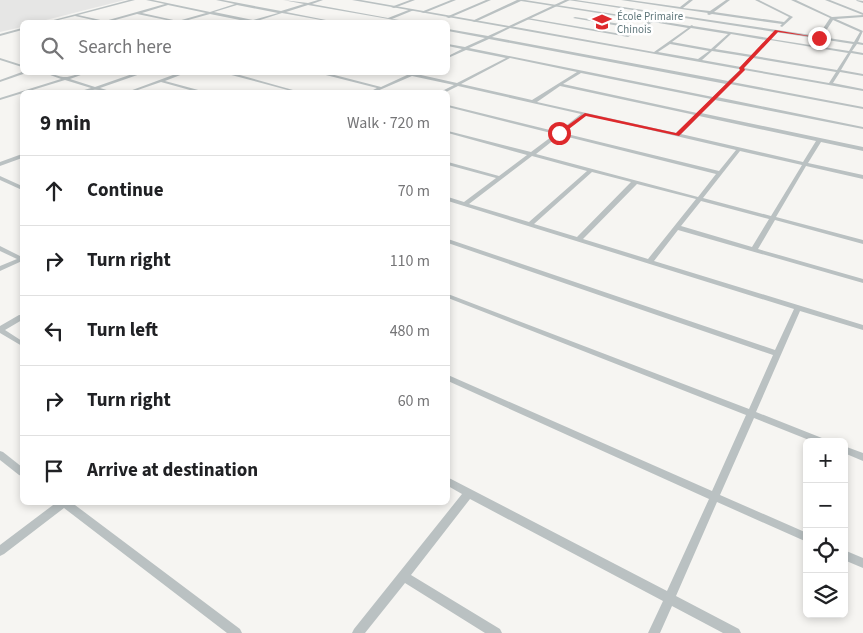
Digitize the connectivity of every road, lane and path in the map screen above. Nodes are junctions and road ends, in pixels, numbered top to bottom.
1 (133, 0) edge
2 (148, 0) edge
3 (218, 0) edge
4 (285, 0) edge
5 (321, 0) edge
6 (354, 0) edge
7 (371, 0) edge
8 (413, 0) edge
9 (454, 0) edge
10 (489, 0) edge
11 (520, 0) edge
12 (569, 0) edge
13 (623, 0) edge
14 (655, 0) edge
15 (691, 0) edge
16 (728, 0) edge
17 (757, 0) edge
18 (793, 0) edge
19 (828, 0) edge
20 (858, 0) edge
21 (628, 1) edge
22 (365, 2) junction
23 (863, 2) edge
24 (169, 4) junction
25 (238, 4) junction
26 (307, 4) junction
27 (649, 4) junction
28 (555, 6) junction
29 (393, 7) junction
30 (617, 7) junction
31 (681, 8) junction
32 (412, 10) junction
33 (633, 10) junction
34 (588, 11) junction
35 (209, 12) junction
36 (280, 12) junction
37 (423, 12) junction
38 (137, 13) junction
39 (711, 13) junction
40 (75, 15) junction
41 (863, 15) edge
42 (448, 16) junction
43 (621, 16) junction
44 (576, 18) junction
45 (832, 18) junction
46 (388, 19) junction
47 (528, 19) junction
48 (56, 20) edge
49 (97, 20) edge
50 (113, 20) edge
51 (170, 20) edge
52 (185, 20) edge
53 (242, 20) edge
54 (256, 20) edge
55 (321, 20) edge
56 (394, 20) edge
57 (701, 20) junction
58 (474, 21) junction
59 (652, 21) junction
60 (599, 22) junction
61 (784, 23) junction
62 (562, 24) junction
63 (691, 27) junction
64 (510, 28) junction
65 (640, 28) junction
66 (586, 29) junction
67 (20, 30) edge
68 (450, 30) edge
69 (777, 31) junction
70 (731, 33) junction
71 (0, 35) edge
72 (488, 38) junction
73 (819, 38) junction
74 (769, 39) junction
75 (670, 43) junction
76 (856, 43) junction
77 (863, 44) edge
78 (450, 46) edge
79 (465, 49) junction
80 (712, 50) junction
81 (850, 52) junction
82 (655, 53) junction
83 (863, 54) edge
84 (450, 56) edge
85 (752, 56) junction
86 (508, 58) junction
87 (0, 59) edge
88 (16, 60) dead end
89 (699, 61) junction
90 (9, 62) junction
91 (20, 65) edge
92 (742, 69) junction
93 (838, 71) junction
94 (580, 72) junction
95 (20, 74) edge
96 (53, 75) edge
97 (78, 75) edge
98 (135, 75) edge
99 (178, 75) edge
100 (233, 75) edge
101 (328, 75) edge
102 (411, 75) edge
103 (417, 75) edge
104 (863, 75) edge
105 (66, 79) junction
106 (0, 80) edge
107 (161, 81) junction
108 (729, 83) junction
109 (830, 84) junction
110 (458, 85) junction
111 (560, 85) junction
112 (95, 88) junction
113 (382, 88) junction
114 (33, 90) edge
115 (89, 90) edge
116 (102, 90) edge
117 (135, 90) edge
118 (193, 90) edge
119 (290, 90) edge
120 (378, 90) edge
121 (448, 90) edge
122 (863, 90) edge
123 (20, 94) edge
124 (714, 98) junction
125 (0, 100) edge
126 (533, 102) junction
127 (450, 106) edge
128 (863, 108) edge
129 (585, 114) junction
130 (698, 114) junction
131 (863, 128) edge
132 (450, 133) edge
133 (559, 133) junction
134 (677, 135) junction
135 (819, 140) junction
136 (739, 149) junction
137 (863, 149) edge
138 (531, 154) junction
139 (20, 157) edge
140 (0, 164) edge
141 (450, 164) edge
142 (805, 164) junction
143 (591, 170) junction
144 (720, 172) junction
145 (863, 177) edge
146 (0, 178) edge
147 (500, 178) junction
148 (635, 182) junction
149 (20, 187) edge
150 (450, 199) edge
151 (699, 199) junction
152 (465, 204) junction
153 (773, 218) junction
154 (530, 224) junction
155 (676, 227) junction
156 (578, 240) junction
157 (450, 241) edge
158 (863, 242) edge
159 (0, 248) edge
160 (754, 250) junction
161 (20, 258) edge
162 (20, 260) edge
163 (649, 262) junction
164 (0, 269) edge
165 (863, 281) edge
166 (450, 297) edge
167 (798, 308) junction
168 (20, 318) edge
169 (863, 328) edge
170 (0, 329) edge
171 (20, 343) edge
172 (778, 354) junction
173 (450, 379) edge
174 (751, 414) junction
175 (814, 438) edge
176 (848, 451) edge
177 (0, 455) edge
178 (863, 457) edge
179 (20, 470) edge
180 (450, 483) edge
181 (469, 493) junction
182 (714, 497) junction
183 (61, 505) edge
184 (67, 505) edge
185 (803, 536) edge
186 (0, 551) edge
187 (848, 556) edge
188 (863, 563) edge
189 (403, 576) junction
190 (669, 598) junction
191 (236, 633) edge
192 (358, 633) edge
193 (496, 633) edge
194 (654, 633) edge
195 (735, 633) edge

1 - 40 street
2 - 24 street
3 - 25 street
4 - 26 street
5 - 26 street
6 - 22 street
7 - 22 street
8 - 29 street
9 - 37 street
10 - 42 street
11 - 28 street
11 - 58 street
12 - 28 street
12 - 30 street
13 - 21 street
14 - 27 street
15 - 31 street
16 - 39 street
17 - 61 street
18 - 45 street
19 - 41 street
20 - 23 street
21 - 27 street
21 - 30 street
22 - 29 street
24 - 35 street
24 - 38 street
25 - 35 street
25 - 36 street
26 - 36 street
26 - 46 street
27 - 31 street
28 - 34 street
28 - 47 street
29 - 32 street
30 - 33 street
31 - 39 street
32 - 37 street
32 - 46 street
33 - 43 street
33 - 57 street
34 - 43 street
34 - 44 street
35 - 52 street
35 - 53 street
36 - 54 street
36 - 55 street
37 - 42 street
38 - 50 street
38 - 51 street
39 - 57 street
39 - 61 street
40 - 48 street
40 - 49 street
41 - 45 street
42 - 58 street
43 - 59 street
44 - 60 street
44 - 62 street
45 - 73 street
45 - 76 street
46 - 56 street
47 - 62 street
47 - 64 street
57 - 63 street
57 - 69 street
58 - 64 street
59 - 63 street
59 - 65 street
60 - 65 street
60 - 66 street
61 - 69 street
62 - 66 street
63 - 70 street
63 - 75 street
64 - 72 street
64 - 82 street
65 - 66 street
67 - 71 street
68 - 72 street
69 - 73 street
69 - 74 street
70 - 74 street
70 - 80 street
72 - 79 street
72 - 108 street
73 - 76 street
74 - 81 street
74 - 85 street
75 - 80 street
75 - 82 street
76 - 77 street
76 - 81 street
78 - 79 street
79 - 84 street
79 - 86 street
80 - 85 street
80 - 89 street
81 - 83 street
81 - 93 street
82 - 89 street
85 - 92 street
85 - 93 street
86 - 94 street
86 - 110 street
87 - 90 street
88 - 90 street
89 - 92 street
90 - 91 street
92 - 108 street
92 - 109 street
93 - 104 street
93 - 109 street
94 - 111 street
94 - 124 street
95 - 106 street
96 - 105 street
97 - 105 street
98 - 112 street
99 - 107 street
100 - 119 street
101 - 113 street
102 - 113 street
103 - 110 street
105 - 112 street
105 - 114 street
107 - 117 street
107 - 118 street
108 - 124 street
108 - 128 street
109 - 122 street
110 - 121 street
110 - 126 street
111 - 126 street
111 - 130 street
112 - 115 street
112 - 116 street
113 - 120 street
123 - 125 street
124 - 130 street
124 - 131 street
126 - 129 street
127 - 133 street
129 - 133 street
129 - 134 street
130 - 134 street
130 - 135 street
132 - 138 street
133 - 138 street
133 - 144 street
134 - 136 street
135 - 137 street
135 - 142 street
136 - 142 street
136 - 144 street
138 - 143 street
138 - 147 street
139 - 140 street
141 - 147 street
142 - 145 street
142 - 153 street
143 - 148 street
143 - 154 street
144 - 151 street
146 - 149 street
147 - 152 street
148 - 151 street
148 - 156 street
150 - 152 street
151 - 153 street
151 - 155 street
152 - 154 street
153 - 158 street
153 - 160 street
154 - 156 street
155 - 160 street
155 - 163 street
156 - 163 street
157 - 172 street
159 - 161 street
160 - 165 street
162 - 164 street
163 - 167 street
166 - 174 street
167 - 169 street
167 - 172 street
168 - 170 street
170 - 171 street
172 - 174 street
173 - 182 street
174 - 175 street
174 - 182 street
176 - 178 street
177 - 179 street
180 - 181 street
181 - 189 street
181 - 190 street
182 - 185 street
182 - 190 street
183 - 186 street
184 - 191 street
187 - 188 street
189 - 192 street
189 - 193 street
190 - 194 street
190 - 195 street

